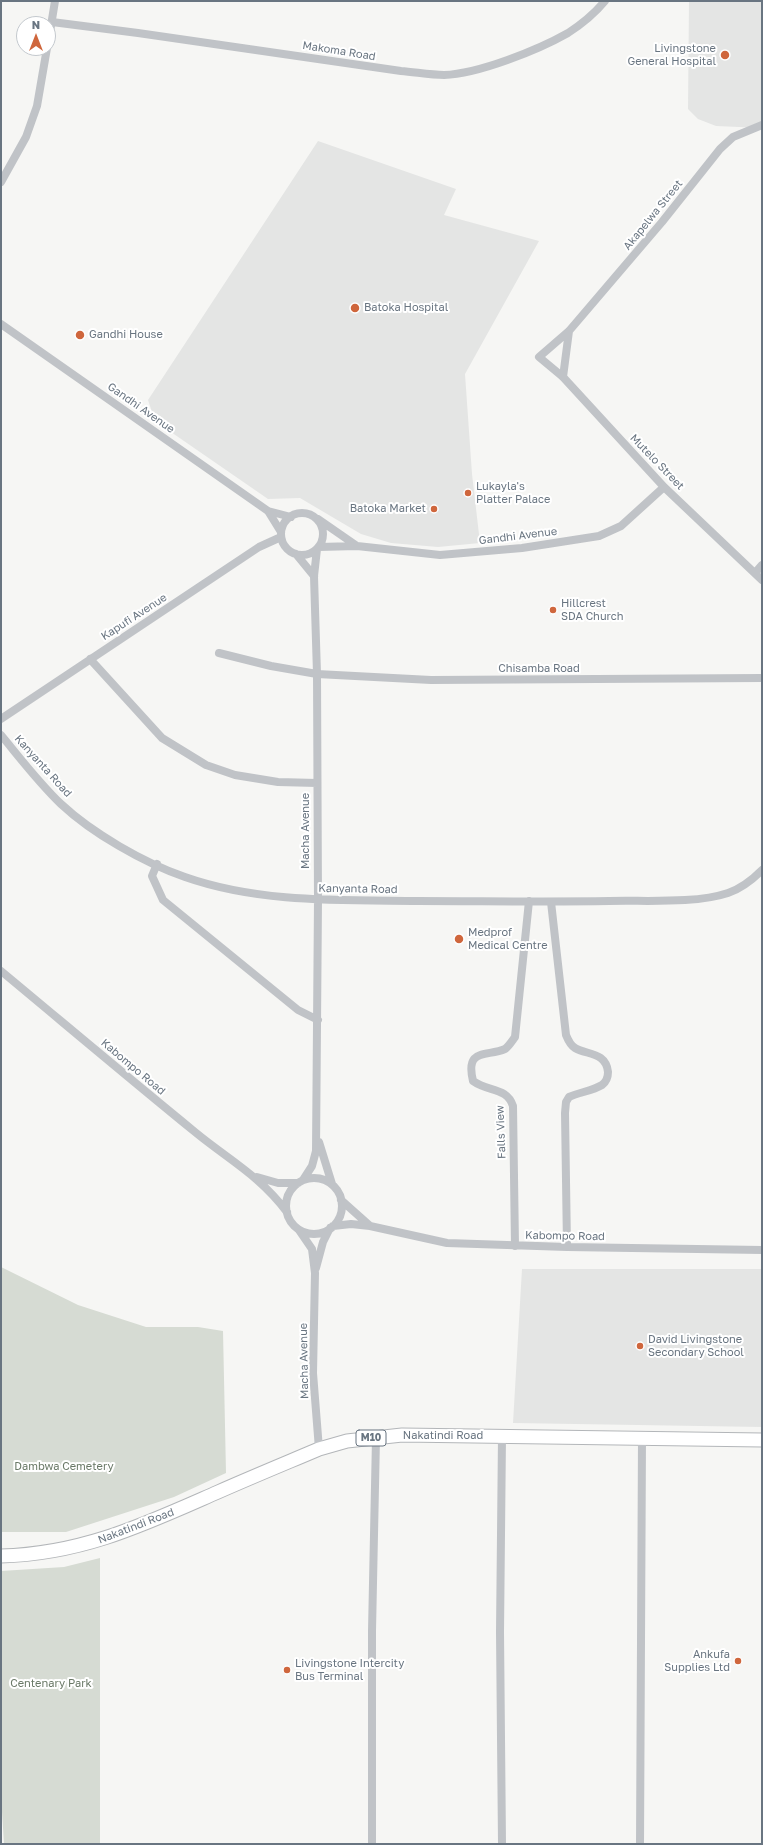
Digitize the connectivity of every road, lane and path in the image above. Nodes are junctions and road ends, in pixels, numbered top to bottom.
1 (55, 1) edge
2 (605, 1) edge
3 (53, 16) edge
4 (56, 23) edge
5 (46, 56) edge
6 (762, 126) edge
7 (1, 182) edge
8 (1, 324) edge
9 (569, 331) junction
10 (539, 357) joint
11 (564, 377) junction
12 (664, 487) junction
13 (268, 511) junction
14 (291, 517) junction
15 (315, 518) junction
16 (281, 535) junction
17 (357, 546) junction
18 (318, 548) junction
19 (296, 554) junction
20 (762, 565) edge
21 (755, 573) junction
22 (314, 576) junction
23 (762, 580) edge
24 (219, 653) dead end
25 (90, 659) junction
26 (317, 674) junction
27 (762, 678) edge
28 (1, 719) edge
29 (1, 735) edge
30 (317, 783) junction
31 (157, 864) junction
32 (762, 870) edge
33 (318, 900) junction
34 (529, 902) junction
35 (551, 902) junction
36 (1, 971) edge
37 (318, 1020) junction
38 (317, 1134) junction
39 (254, 1176) junction
40 (300, 1182) junction
41 (332, 1185) junction
42 (341, 1200) junction
43 (286, 1212) junction
44 (370, 1226) junction
45 (332, 1227) junction
46 (299, 1230) junction
47 (515, 1246) junction
48 (567, 1247) junction
49 (762, 1250) edge
50 (315, 1273) junction
51 (502, 1436) junction
52 (376, 1438) junction
53 (642, 1438) junction
54 (762, 1440) edge
55 (319, 1449) junction
56 (1, 1556) edge
57 (372, 1844) edge
58 (502, 1844) edge
59 (640, 1844) edge

1 - 3 street
2 - 4 street, Makoma Road
5 - 7 street
6 - 9 street, Akapelwa Street
8 - 13 street, Gandhi Avenue
9 - 10 street, Akapelwa Street
9 - 11 street
10 - 11 street, Mutelo Street
11 - 12 street, Mutelo Street
12 - 17 street, Gandhi Avenue
12 - 21 street, Mutelo Street
13 - 14 street, Gandhi Avenue
13 - 16 street, Gandhi Avenue
14 - 15 street
14 - 16 street
15 - 17 street, Gandhi Avenue
15 - 18 street
16 - 19 street
16 - 25 street, Kapufi Avenue
17 - 18 street, Gandhi Avenue
18 - 19 street
18 - 22 street, Macha Avenue
19 - 22 street
20 - 21 street
21 - 23 street, Mutelo Street
22 - 26 street, Macha Avenue
24 - 26 street, Chisamba Road
25 - 28 street, Kapufi Avenue
25 - 30 street
26 - 27 street, Chisamba Road
26 - 30 street, Macha Avenue
29 - 31 street, Kanyanta Road
30 - 33 street, Macha Avenue
31 - 33 street, Kanyanta Road
31 - 37 street
32 - 35 street, Kanyanta Road
33 - 34 street, Kanyanta Road
33 - 37 street, Macha Avenue
34 - 35 street, Kanyanta Road
34 - 47 street, Falls View
35 - 48 street
36 - 39 street, Kabompo Road
37 - 38 street, Macha Avenue
38 - 40 street, Macha Avenue
38 - 41 street, Macha Avenue
39 - 40 street, Kabompo Road
39 - 43 street, Kabompo Road
40 - 41 street
40 - 43 street
41 - 42 street
42 - 44 street, Kabompo Road
42 - 45 street
43 - 46 street
44 - 45 street, Kabompo Road
44 - 47 street, Kabompo Road
45 - 46 street
45 - 50 street, Macha Avenue
46 - 50 street, Macha Avenue
47 - 48 street, Kabompo Road
48 - 49 street, Kabompo Road
50 - 55 street, Macha Avenue
51 - 52 highway, Nakatindi Road / M10
51 - 53 highway, Nakatindi Road / M10
51 - 58 street
52 - 55 highway, Nakatindi Road / M10
52 - 57 street
53 - 54 highway, Nakatindi Road / M10
53 - 59 street
55 - 56 highway, Nakatindi Road / M10

